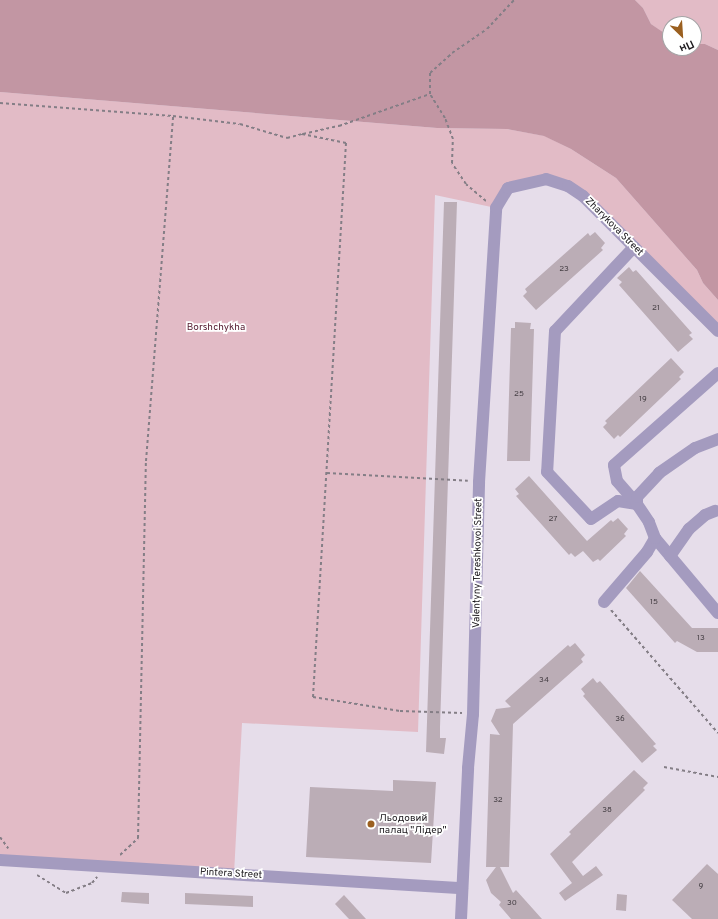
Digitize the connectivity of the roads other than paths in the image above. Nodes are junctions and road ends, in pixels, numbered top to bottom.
1 (496, 208) joint
2 (634, 247) junction
3 (718, 331) edge
4 (718, 373) edge
5 (718, 439) edge
6 (637, 504) junction
7 (715, 511) dead end
8 (655, 538) junction
9 (670, 556) junction
10 (604, 602) road end
11 (718, 613) edge
12 (0, 860) edge
13 (462, 888) junction
14 (461, 919) edge

1 - 2 street, Zharykova Street
1 - 13 street, Valentyny Tereshkovoi Street
2 - 3 street, Zharykova Street
2 - 6 street
4 - 6 street
5 - 6 street
6 - 8 street
7 - 9 street
8 - 9 street
8 - 10 street
9 - 11 street
12 - 13 street, Pintera Street
13 - 14 street, Valentyny Tereshkovoi Street

